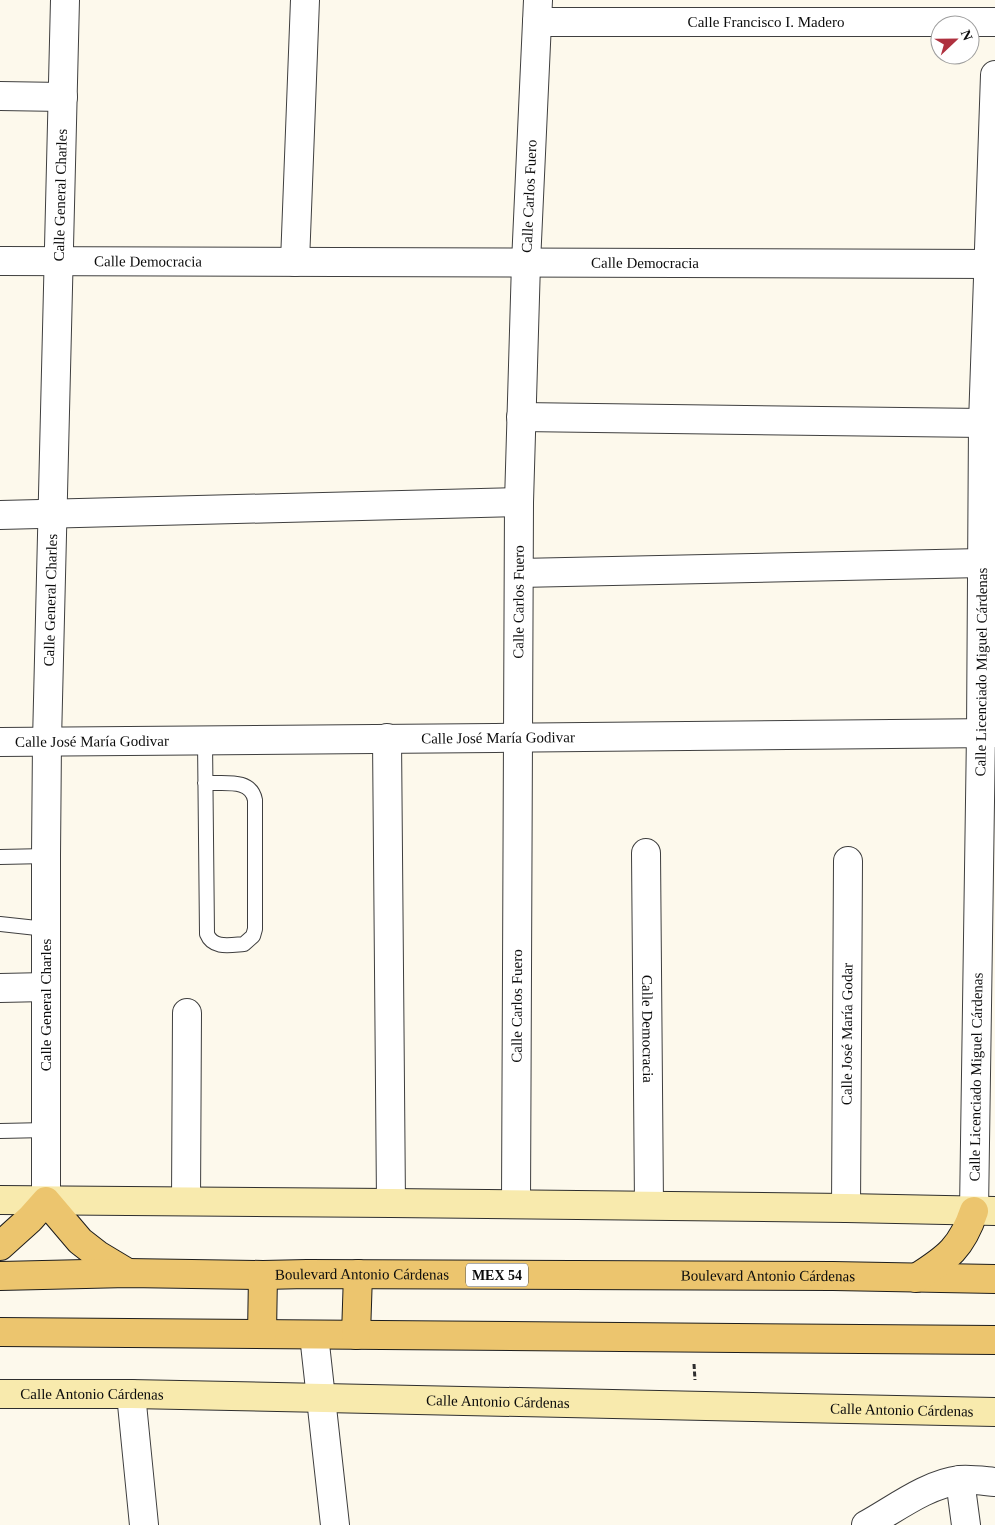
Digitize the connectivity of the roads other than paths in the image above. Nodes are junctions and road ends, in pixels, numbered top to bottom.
1 (65, 0) edge
2 (305, 0) edge
3 (537, 11) edge
4 (995, 22) edge
5 (995, 75) edge
6 (0, 96) edge
7 (63, 97) junction
8 (58, 261) junction
9 (0, 262) edge
10 (295, 262) junction
11 (526, 262) junction
12 (992, 264) edge
13 (521, 417) junction
14 (983, 423) junction
15 (519, 502) junction
16 (52, 514) junction
17 (0, 515) edge
18 (982, 564) junction
19 (519, 573) junction
20 (988, 733) edge
21 (387, 738) junction
22 (517, 738) junction
23 (47, 741) junction
24 (205, 741) junction
25 (0, 742) edge
26 (205, 783) junction
27 (646, 853) dead end
28 (46, 856) junction
29 (0, 857) edge
30 (848, 861) dead end
31 (0, 924) edge
32 (46, 929) junction
33 (46, 987) junction
34 (0, 988) edge
35 (187, 1013) dead end
36 (46, 1130) junction
37 (0, 1131) edge
38 (0, 1200) edge
39 (46, 1201) junction
40 (186, 1201) junction
41 (391, 1203) junction
42 (516, 1204) junction
43 (649, 1205) junction
44 (846, 1208) junction
45 (984, 1211) edge
46 (0, 1246) edge
47 (128, 1273) junction
48 (358, 1274) junction
49 (263, 1275) junction
50 (0, 1276) edge
51 (916, 1278) junction
52 (995, 1279) edge
53 (0, 1332) edge
54 (262, 1334) junction
55 (314, 1335) junction
56 (356, 1335) junction
57 (995, 1340) edge
58 (0, 1394) edge
59 (131, 1394) junction
60 (320, 1398) junction
61 (995, 1412) edge
62 (960, 1480) junction
63 (995, 1482) edge
64 (144, 1525) edge
65 (335, 1525) edge
66 (866, 1525) edge
67 (966, 1525) edge

1 - 7 street, Calle General Charles
2 - 10 street
3 - 4 street, Calle Francisco I. Madero
3 - 11 street, Calle Carlos Fuero
5 - 12 street, Calle Licenciado Miguel Cárdenas
6 - 7 street
7 - 8 street, Calle General Charles
8 - 9 street, Calle Democracia
8 - 10 street, Calle Democracia
8 - 16 street, Calle General Charles
10 - 11 street, Calle Democracia
11 - 12 street, Calle Democracia
11 - 13 street, Calle Carlos Fuero
12 - 14 street, Calle Licenciado Miguel Cárdenas
13 - 14 street
13 - 15 street, Calle Carlos Fuero
14 - 18 street, Calle Licenciado Miguel Cárdenas
15 - 16 street
15 - 19 street, Calle Carlos Fuero
16 - 17 street
16 - 23 street, Calle General Charles
18 - 19 street
18 - 20 street, Calle Licenciado Miguel Cárdenas
19 - 22 street, Calle Carlos Fuero
20 - 22 street, Calle José María Godivar
20 - 45 street, Calle Licenciado Miguel Cárdenas
21 - 22 street, Calle José María Godivar
21 - 24 street, Calle José María Godivar
21 - 41 street
22 - 42 street, Calle Carlos Fuero
23 - 24 street, Calle José María Godivar
23 - 25 street, Calle José María Godivar
23 - 28 street, Calle General Charles
24 - 26 lane
26 - 26 lane
27 - 43 street, Calle Democracia
28 - 29 lane
28 - 32 street, Calle General Charles
30 - 44 street, Calle José María Godar
31 - 32 lane
32 - 33 street, Calle General Charles
33 - 34 street
33 - 36 street, Calle General Charles
35 - 40 street
36 - 37 lane
36 - 39 street, Calle General Charles
38 - 39 street
39 - 40 street
39 - 46 main road
39 - 47 main road
40 - 41 street
41 - 42 street
42 - 43 street
43 - 44 street
44 - 45 street
45 - 51 main road
47 - 49 main road, Boulevard Antonio Cárdenas / MEX 54
47 - 50 main road, Boulevard Antonio Cárdenas / MEX 54
48 - 49 main road, Boulevard Antonio Cárdenas / MEX 54
48 - 51 main road, Boulevard Antonio Cárdenas / MEX 54
48 - 56 main road
49 - 54 main road
51 - 52 main road, Boulevard Antonio Cárdenas / MEX 54
53 - 54 main road
54 - 55 main road
55 - 56 main road
55 - 60 street
56 - 57 main road
58 - 59 street, Calle Antonio Cárdenas
59 - 60 street, Calle Antonio Cárdenas
59 - 64 street
60 - 61 street, Calle Antonio Cárdenas
60 - 65 street
62 - 63 street
62 - 66 street
62 - 67 street

